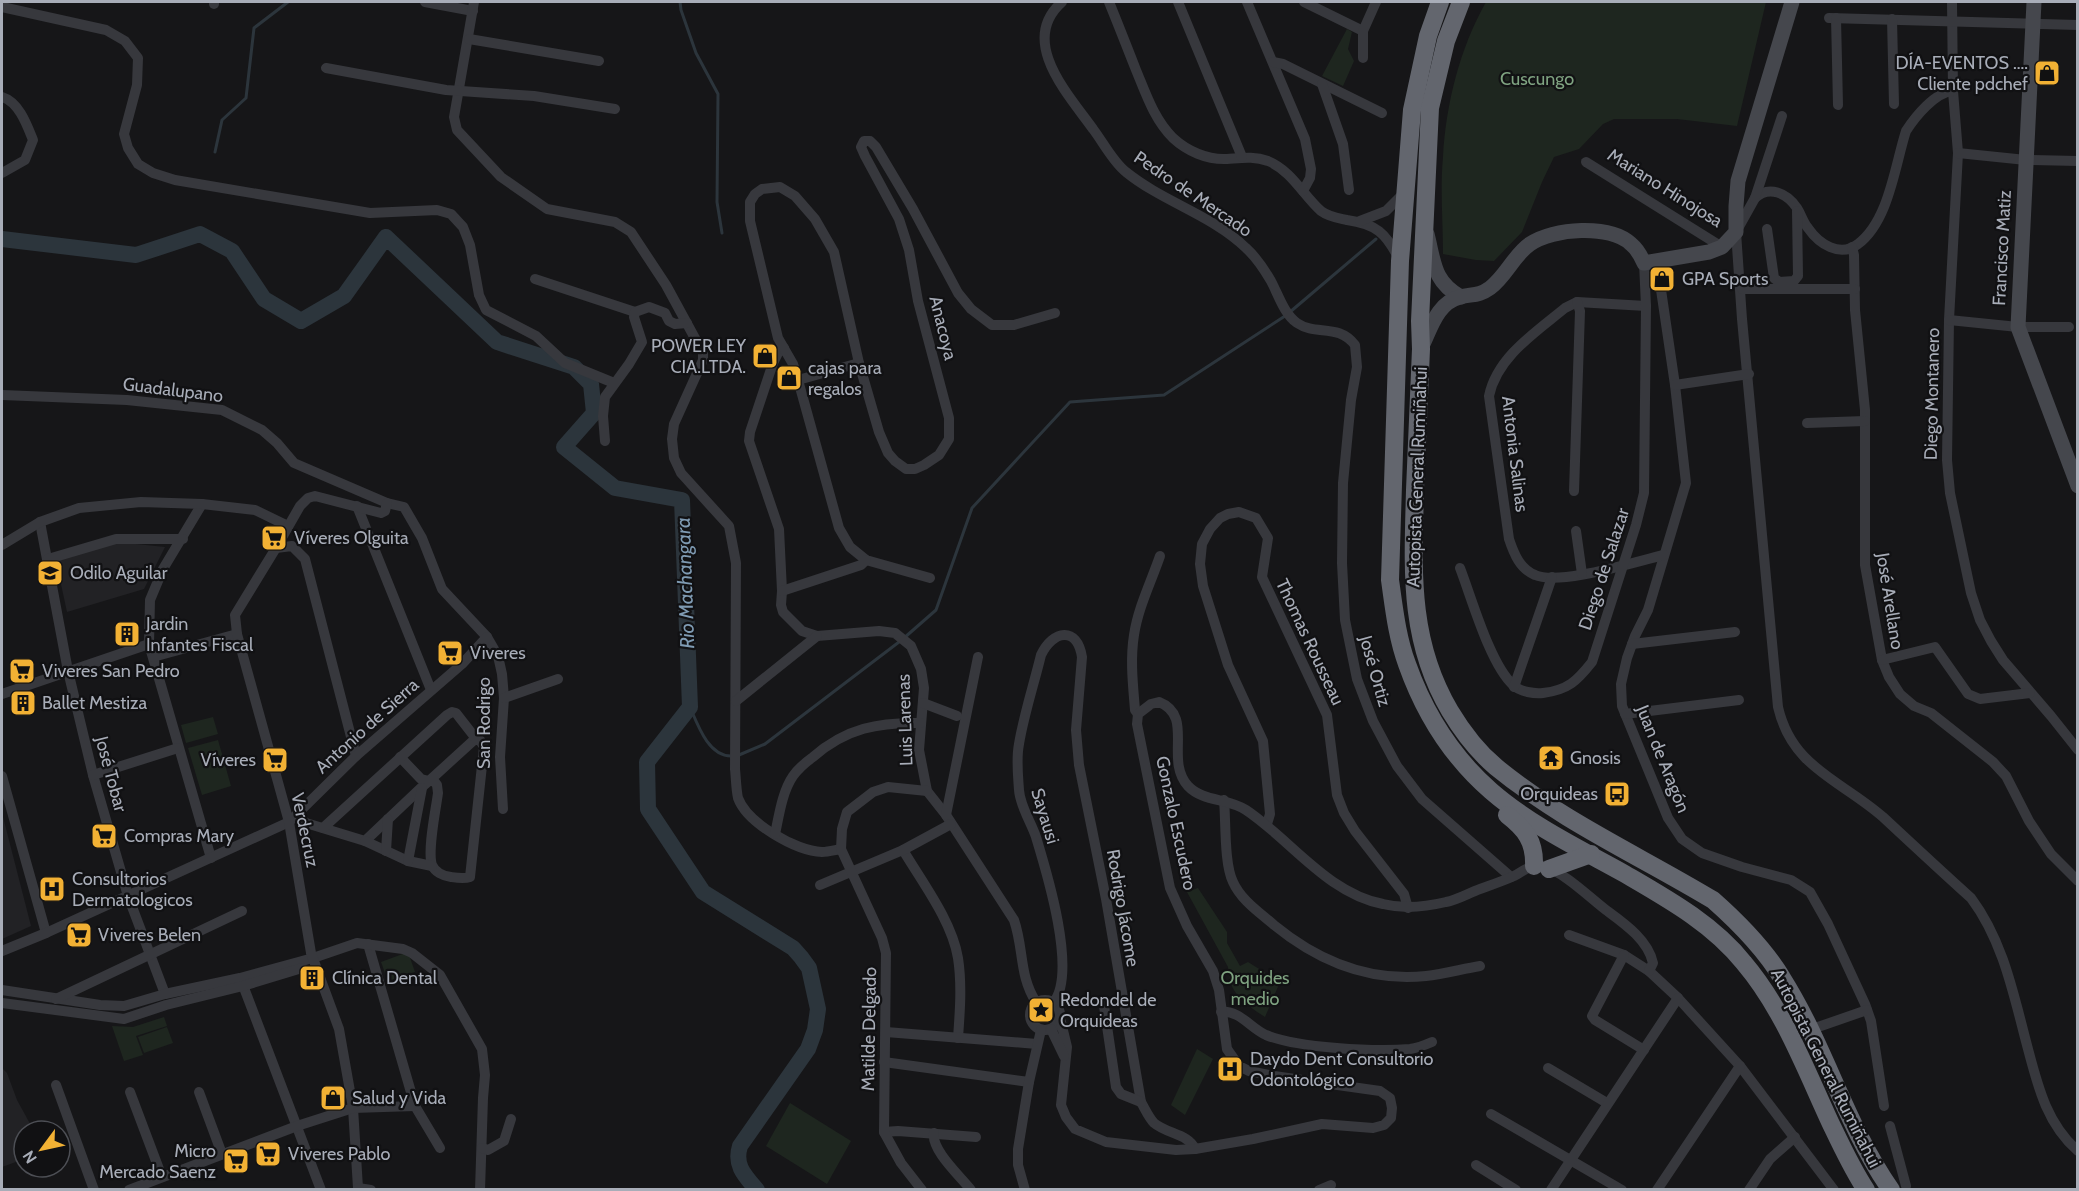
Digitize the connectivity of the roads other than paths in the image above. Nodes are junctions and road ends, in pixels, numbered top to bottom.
1 (425, 2) edge
2 (1062, 2) edge
3 (1109, 2) edge
4 (1178, 2) edge
5 (1248, 2) edge
6 (1304, 2) edge
7 (1376, 2) edge
8 (1440, 2) edge
9 (1461, 2) edge
10 (1792, 2) edge
11 (1952, 2) edge
12 (2034, 2) edge
13 (474, 6) edge
14 (2, 7) edge
15 (1892, 19) junction
16 (1951, 21) junction
17 (2033, 23) junction
18 (2078, 25) edge
19 (1363, 31) junction
20 (469, 39) junction
21 (1363, 58) dead end
22 (599, 60) dead end
23 (1273, 62) junction
24 (326, 68) dead end
25 (1322, 84) junction
26 (459, 91) junction
27 (1953, 91) junction
28 (2, 97) edge
29 (1894, 104) dead end
30 (1838, 105) dead end
31 (615, 108) dead end
32 (1382, 113) dead end
33 (1782, 116) dead end
34 (1958, 153) junction
35 (1242, 157) junction
36 (2026, 160) junction
37 (2078, 161) edge
38 (1587, 162) dead end
39 (2, 173) edge
40 (1349, 190) dead end
41 (1303, 191) junction
42 (1406, 191) junction
43 (1755, 198) junction
44 (1797, 208) junction
45 (1359, 222) junction
46 (1425, 226) junction
47 (1767, 229) dead end
48 (1736, 232) junction
49 (1722, 247) junction
50 (1852, 247) junction
51 (1400, 261) junction
52 (1649, 262) junction
53 (535, 279) dead end
54 (1742, 289) junction
55 (1855, 289) junction
56 (1461, 297) junction
57 (1577, 302) junction
58 (1646, 306) junction
59 (635, 312) junction
60 (1055, 313) dead end
61 (1949, 320) junction
62 (687, 322) junction
63 (2018, 327) junction
64 (2069, 327) dead end
65 (784, 348) junction
66 (1421, 349) junction
67 (859, 363) junction
68 (1749, 374) junction
69 (798, 380) junction
70 (614, 383) junction
71 (1675, 385) junction
72 (2, 395) edge
73 (1349, 418) joint
74 (1865, 421) junction
75 (1807, 423) dead end
76 (605, 441) dead end
77 (2078, 486) edge
78 (1574, 491) dead end
79 (387, 503) junction
80 (202, 504) junction
81 (357, 506) junction
82 (40, 522) junction
83 (288, 526) junction
84 (1575, 531) dead end
85 (183, 539) junction
86 (2, 545) edge
87 (276, 549) junction
88 (1664, 555) junction
89 (1160, 556) dead end
90 (48, 559) junction
91 (866, 560) junction
92 (1622, 565) junction
93 (1460, 568) dead end
94 (1582, 574) junction
95 (930, 578) dead end
96 (1552, 578) junction
97 (782, 591) junction
98 (1735, 632) dead end
99 (237, 634) junction
100 (817, 636) junction
101 (487, 637) junction
102 (149, 644) junction
103 (1632, 644) junction
104 (1080, 645) joint
105 (153, 657) junction
106 (978, 657) dead end
107 (1882, 660) junction
108 (68, 671) junction
109 (558, 679) dead end
110 (1514, 687) junction
111 (431, 690) junction
112 (2030, 693) junction
113 (2, 694) edge
114 (504, 698) junction
115 (1739, 700) dead end
116 (736, 701) junction
117 (923, 703) junction
118 (1138, 714) junction
119 (1625, 714) junction
120 (957, 716) dead end
121 (921, 723) junction
122 (477, 740) junction
123 (1451, 747) junction
124 (178, 748) junction
125 (2078, 750) edge
126 (356, 756) junction
127 (400, 757) junction
128 (93, 775) junction
129 (2, 776) edge
130 (426, 784) junction
131 (927, 791) junction
132 (1224, 800) junction
133 (503, 809) dead end
134 (292, 818) junction
135 (388, 819) junction
136 (948, 819) junction
137 (1267, 824) junction
138 (323, 828) junction
139 (775, 834) junction
140 (365, 841) junction
141 (841, 849) junction
142 (903, 850) junction
143 (386, 851) junction
144 (1591, 854) junction
145 (211, 858) junction
146 (408, 861) junction
147 (432, 867) junction
148 (1542, 867) junction
149 (851, 871) junction
150 (1511, 877) junction
151 (2078, 881) edge
152 (820, 885) dead end
153 (128, 896) junction
154 (1408, 908) junction
155 (242, 911) dead end
156 (46, 933) junction
157 (1569, 935) dead end
158 (368, 944) junction
159 (2, 951) edge
160 (150, 954) junction
161 (1624, 955) junction
162 (314, 961) junction
163 (1480, 966) dead end
164 (1649, 972) junction
165 (241, 982) junction
166 (2, 990) edge
167 (165, 994) junction
168 (1678, 998) junction
169 (56, 999) junction
170 (2, 1002) edge
171 (1036, 1002) junction
172 (1054, 1002) junction
173 (1104, 1006) dead end
174 (1867, 1010) junction
175 (1221, 1012) junction
176 (1060, 1018) junction
177 (1818, 1027) dead end
178 (1046, 1029) junction
179 (886, 1032) junction
180 (958, 1038) junction
181 (1432, 1042) dead end
182 (1037, 1044) junction
183 (1644, 1050) junction
184 (1065, 1059) junction
185 (884, 1062) junction
186 (1740, 1066) junction
187 (1548, 1068) dead end
188 (1029, 1082) junction
189 (56, 1085) dead end
190 (130, 1092) dead end
191 (199, 1092) dead end
192 (1141, 1102) junction
193 (1607, 1103) junction
194 (415, 1106) junction
195 (1884, 1106) dead end
196 (353, 1108) junction
197 (1491, 1114) dead end
198 (511, 1119) dead end
199 (297, 1126) junction
200 (1890, 1126) dead end
201 (884, 1132) junction
202 (934, 1133) junction
203 (976, 1137) dead end
204 (1795, 1137) junction
205 (440, 1148) dead end
206 (482, 1148) junction
207 (1195, 1149) junction
208 (2078, 1151) edge
209 (222, 1154) junction
210 (1571, 1161) junction
211 (1476, 1165) dead end
212 (162, 1177) junction
213 (1331, 1185) dead end
214 (1898, 1188) edge
215 (357, 1189) edge
216 (94, 1190) edge
217 (129, 1190) edge
218 (321, 1190) edge
219 (372, 1190) edge
220 (480, 1190) edge
221 (922, 1190) edge
222 (970, 1190) edge
223 (1025, 1190) edge
224 (1318, 1190) edge
225 (1516, 1190) edge
226 (1551, 1190) edge
227 (1622, 1190) edge
228 (1657, 1190) edge
229 (1749, 1190) edge
230 (1834, 1190) edge
231 (1866, 1190) edge

1 - 13 street
2 - 73 street, Pedro de Mercado
3 - 35 street
4 - 35 street
5 - 23 street
6 - 19 street
7 - 19 street
8 - 42 highway, Autopista General Rumiñahui
9 - 46 highway, Autopista General Rumiñahui
10 - 48 street
11 - 16 street, Diego Montanero
12 - 17 street, Francisco Matiz
13 - 20 street
14 - 70 street
15 - 16 street
15 - 29 street
15 - 30 street
16 - 17 street
16 - 27 street, Diego Montanero
17 - 18 street
17 - 36 street, Francisco Matiz
19 - 21 street
20 - 22 street
20 - 26 street
23 - 25 street
23 - 41 street
24 - 26 street
25 - 32 street
25 - 40 street
26 - 31 street
26 - 62 street
27 - 34 street, Diego Montanero
27 - 50 street
28 - 39 street
33 - 43 street, Mariano Hinojosa
34 - 36 street
34 - 61 street, Diego Montanero
35 - 41 street
36 - 37 street
36 - 63 street, Francisco Matiz
38 - 49 street, Mariano Hinojosa
41 - 45 street
42 - 45 street
42 - 51 highway, Autopista General Rumiñahui
43 - 44 street
43 - 48 street, Mariano Hinojosa
44 - 47 street
44 - 50 street
45 - 51 street
46 - 56 street
46 - 66 highway, Autopista General Rumiñahui
48 - 49 street, Mariano Hinojosa
48 - 54 street
49 - 52 street, Mariano Hinojosa
50 - 55 street, José Arellano
51 - 123 highway, Autopista General Rumiñahui
52 - 56 street
52 - 58 street, Diego de Salazar
52 - 71 street, Juan de Aragón
53 - 59 street
54 - 55 street
54 - 68 street
55 - 74 street, José Arellano
56 - 66 street
57 - 58 street
57 - 78 street
57 - 96 street, Antonia Salinas
58 - 92 street, Diego de Salazar
59 - 62 street
59 - 70 street
60 - 67 street, Anacoya
61 - 63 street
61 - 112 street, Diego Montanero
62 - 116 street
63 - 64 street
63 - 77 street, Francisco Matiz
65 - 67 street
65 - 69 street
65 - 97 street
66 - 214 highway, Autopista General Rumiñahui
67 - 69 street
68 - 71 street
68 - 208 street
69 - 91 street
70 - 76 street
71 - 88 street, Juan de Aragón
72 - 79 street, Guadalupano
73 - 150 street, José Ortiz
74 - 75 street
74 - 107 street, José Arellano
79 - 81 street
79 - 101 street, San Rodrigo
80 - 82 street
80 - 83 street
80 - 85 street
81 - 83 street, Verdecruz
81 - 111 street
82 - 86 street
82 - 90 street, José Tobar
83 - 87 street, Verdecruz
84 - 94 street
85 - 90 street
85 - 102 street
87 - 99 street, Verdecruz
87 - 126 street
88 - 92 street, Antonia Salinas
88 - 103 street, Juan de Aragón
89 - 118 street
90 - 108 street, José Tobar
91 - 95 street
91 - 97 street
92 - 94 street, Antonia Salinas
92 - 110 street, Diego de Salazar
93 - 110 street
94 - 96 street, Antonia Salinas
96 - 110 street
97 - 100 street
98 - 103 street
99 - 105 street
99 - 134 street, Verdecruz
100 - 116 street
100 - 117 street, Luis Larenas
101 - 111 street, Antonio de Sierra
101 - 114 street, San Rodrigo
102 - 105 street
102 - 108 street
103 - 119 street, Juan de Aragón
104 - 172 street, Sayausi
104 - 192 street, Rodrigo Jácome
105 - 124 street
106 - 136 street
107 - 112 street
107 - 151 street, José Arellano
108 - 113 street
108 - 128 street, José Tobar
109 - 114 street
111 - 126 street, Antonio de Sierra
112 - 125 street, Diego Montanero
114 - 133 street, San Rodrigo
115 - 119 street
116 - 139 street
117 - 120 street
117 - 121 street, Luis Larenas
118 - 132 street, Gonzalo Escudero
118 - 175 street, Gonzalo Escudero
119 - 174 street, Juan de Aragón
121 - 131 street, Luis Larenas
121 - 139 street
122 - 127 street
122 - 130 street
122 - 147 street
123 - 144 highway, Autopista General Rumiñahui
123 - 148 highway
124 - 128 street
124 - 145 street
126 - 134 street, Antonio de Sierra
127 - 130 street
127 - 138 street
128 - 153 street, José Tobar
129 - 156 street
130 - 135 street
130 - 146 street
130 - 147 street
131 - 136 street, Luis Larenas
131 - 141 street
132 - 137 street, Gonzalo Escudero
132 - 163 street
134 - 138 street
134 - 145 street, Antonio de Sierra
134 - 162 street, Verdecruz
135 - 140 street
135 - 143 street
136 - 142 street
136 - 171 street, Luis Larenas
137 - 154 street, Gonzalo Escudero
137 - 154 street, Thomas Rousseau
138 - 140 street
139 - 141 street
140 - 143 street
141 - 149 street, Matilde Delgado
142 - 149 street
142 - 180 street
143 - 146 street
144 - 148 highway
144 - 231 highway, Autopista General Rumiñahui
145 - 153 street, Antonio de Sierra
146 - 147 street
148 - 150 street, Gonzalo Escudero
148 - 164 street
149 - 152 street
149 - 179 street, Matilde Delgado
150 - 154 street, Gonzalo Escudero
153 - 156 street, Antonio de Sierra
153 - 160 street, José Tobar
155 - 160 street
156 - 159 street, Antonio de Sierra
157 - 161 street
158 - 162 street
158 - 194 street
158 - 206 street
160 - 167 street, José Tobar
160 - 169 street
161 - 164 street
161 - 183 street
162 - 165 street
162 - 196 street, Verdecruz
164 - 168 street
165 - 167 street
165 - 170 street
165 - 199 street
166 - 169 street
167 - 169 street
168 - 183 street
168 - 186 street
171 - 172 street
171 - 178 street
172 - 176 street
173 - 192 street
174 - 177 street
174 - 195 street, Juan de Aragón
175 - 181 street
175 - 207 street, Gonzalo Escudero
176 - 178 street
176 - 184 street, Gonzalo Escudero
178 - 182 street
178 - 184 street, Gonzalo Escudero
179 - 180 street
179 - 185 street, Matilde Delgado
180 - 182 street
182 - 188 street
183 - 193 street
184 - 207 street, Gonzalo Escudero
185 - 188 street
185 - 201 street, Matilde Delgado
186 - 204 street
186 - 228 street
187 - 193 street
188 - 223 street
189 - 216 street
190 - 212 street
191 - 209 street
192 - 207 street, Rodrigo Jácome
193 - 210 street
194 - 196 street
194 - 205 street
196 - 199 street
196 - 215 street, Verdecruz
197 - 210 street
198 - 206 street
199 - 209 street
199 - 218 street
200 - 214 street
201 - 202 street
201 - 221 street, Matilde Delgado
202 - 203 street
202 - 222 street
204 - 229 street
204 - 230 street
206 - 220 street
209 - 212 street
210 - 226 street
210 - 227 street
211 - 225 street
212 - 217 street
213 - 224 street
215 - 219 street

